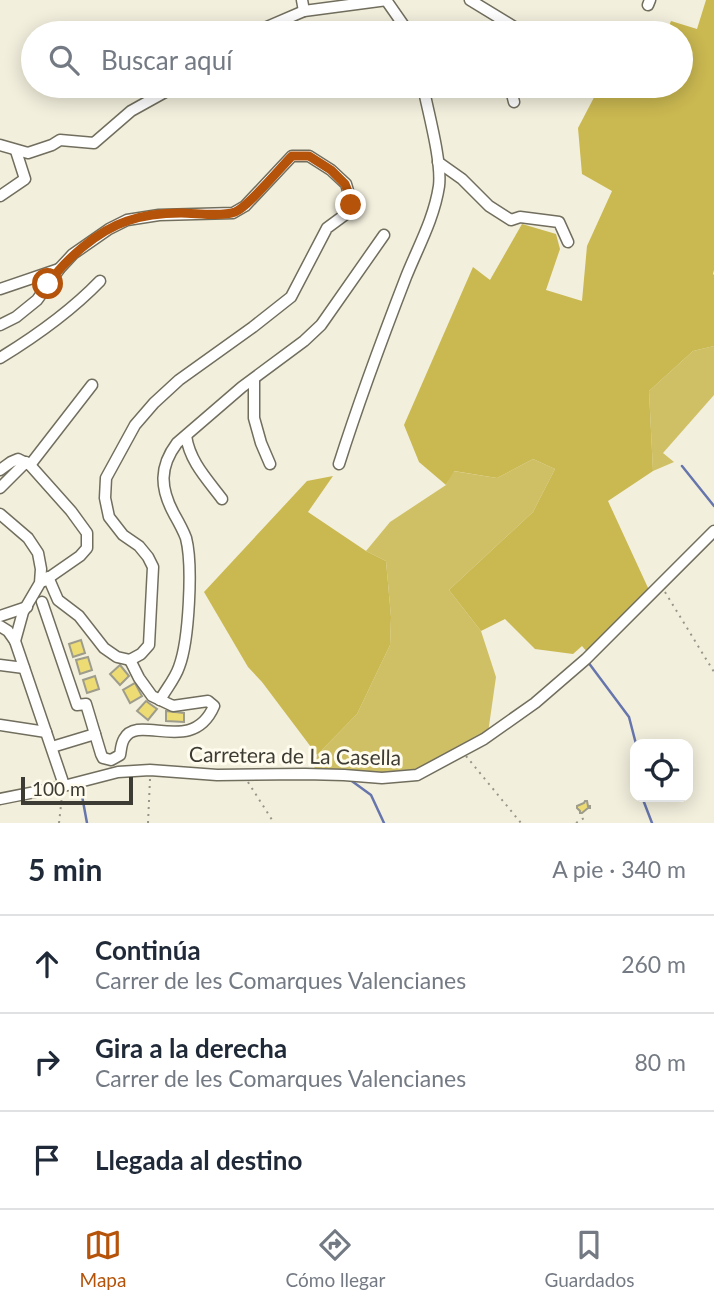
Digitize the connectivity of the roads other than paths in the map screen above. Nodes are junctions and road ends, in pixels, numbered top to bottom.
1 (387, 0) edge
2 (470, 0) edge
3 (303, 5) edge
4 (274, 21) edge
5 (401, 21) edge
6 (504, 21) edge
7 (154, 98) edge
8 (425, 98) edge
9 (513, 98) edge
10 (514, 102) dead end
11 (0, 145) edge
12 (16, 151) junction
13 (438, 162) junction
14 (0, 197) edge
15 (384, 235) dead end
16 (568, 242) dead end
17 (60, 268) junction
18 (100, 281) dead end
19 (0, 289) edge
20 (0, 325) edge
21 (0, 358) edge
22 (254, 379) junction
23 (92, 385) dead end
24 (186, 436) junction
25 (28, 463) junction
26 (270, 464) dead end
27 (339, 464) dead end
28 (1, 468) edge
29 (0, 488) edge
30 (222, 499) dead end
31 (0, 514) edge
32 (714, 531) edge
33 (44, 580) junction
34 (33, 604) junction
35 (63, 605) junction
36 (0, 616) edge
37 (0, 626) edge
38 (15, 641) junction
39 (130, 660) junction
40 (0, 665) edge
41 (24, 668) junction
42 (160, 700) junction
43 (0, 725) edge
44 (46, 732) junction
45 (95, 734) junction
46 (52, 747) junction
47 (64, 785) junction
48 (0, 799) edge

1 - 3 street
1 - 5 street
2 - 6 street
3 - 4 street
7 - 12 street
8 - 13 street
9 - 10 street
11 - 12 street
12 - 14 street
13 - 16 street
13 - 27 street
15 - 22 street
17 - 19 street
17 - 20 street
17 - 39 street
18 - 21 street
22 - 24 street
22 - 26 street
23 - 25 street
24 - 30 street
24 - 42 street
25 - 28 street
25 - 29 street
25 - 33 street
31 - 33 street
32 - 47 street, Carretera de La Casella
33 - 34 street
33 - 35 street
34 - 35 street
34 - 36 street
34 - 38 street
34 - 45 street
35 - 39 street
37 - 38 street
38 - 41 street
39 - 42 street
40 - 41 street
41 - 44 street
42 - 45 street
43 - 44 street
44 - 46 street
45 - 46 street
46 - 47 street
47 - 48 street, Carretera de La Casella

